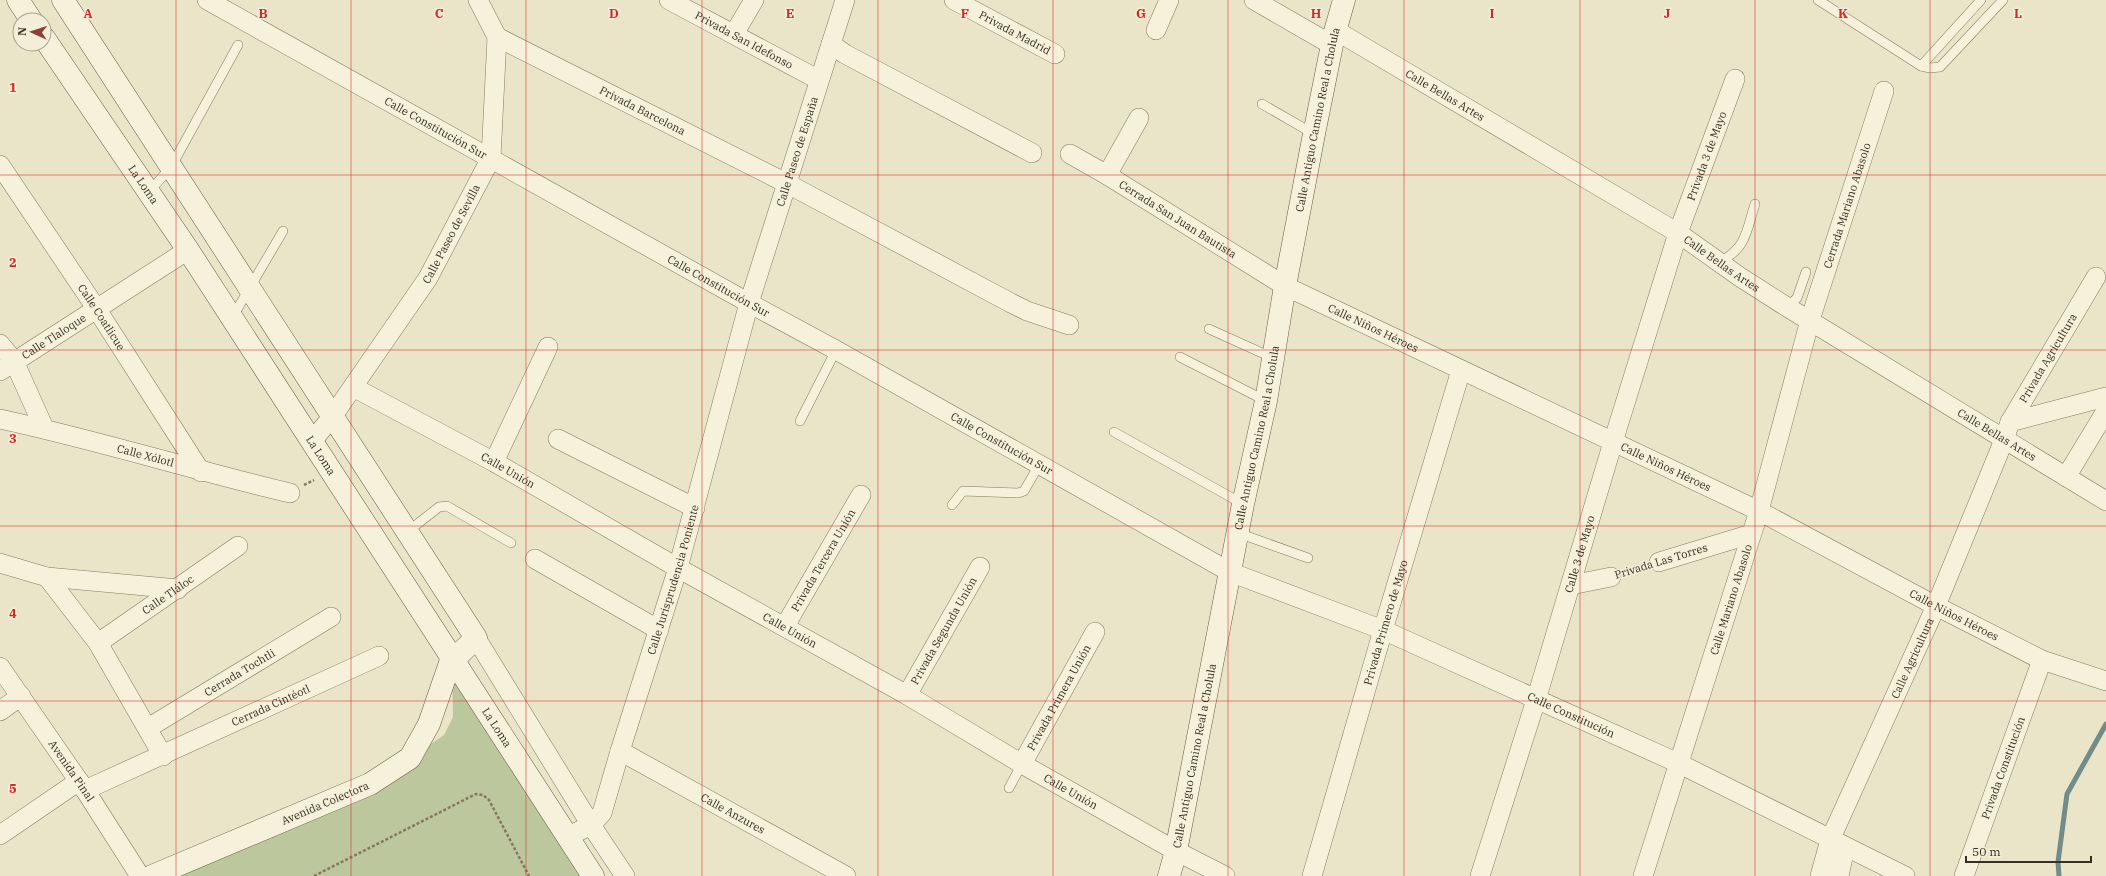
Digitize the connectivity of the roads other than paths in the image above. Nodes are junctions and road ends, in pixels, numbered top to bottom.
1 (18, 0) edge
2 (63, 0) edge
3 (207, 0) edge
4 (478, 0) edge
5 (669, 0) edge
6 (754, 0) edge
7 (845, 0) edge
8 (954, 0) edge
9 (1169, 0) edge
10 (1254, 0) edge
11 (1344, 0) edge
12 (1818, 0) edge
13 (1981, 0) edge
14 (2003, 0) edge
15 (26, 12) edge
16 (1156, 30) dead end
17 (734, 34) junction
18 (498, 37) junction
19 (1334, 37) junction
20 (831, 44) junction
21 (238, 45) dead end
22 (52, 50) edge
23 (1055, 54) dead end
24 (1921, 66) junction
25 (1735, 79) dead end
26 (819, 80) junction
27 (1884, 91) dead end
28 (1262, 104) dead end
29 (1139, 118) dead end
30 (1314, 134) junction
31 (1032, 153) dead end
32 (1070, 154) dead end
33 (491, 158) junction
34 (0, 165) edge
35 (171, 167) junction
36 (1107, 175) junction
37 (788, 184) junction
38 (149, 192) junction
39 (1755, 204) dead end
40 (283, 231) dead end
41 (1678, 233) junction
42 (188, 250) junction
43 (1720, 262) junction
44 (1806, 272) dead end
45 (2096, 277) dead end
46 (1285, 286) junction
47 (249, 290) junction
48 (749, 303) junction
49 (1788, 307) junction
50 (96, 308) junction
51 (232, 318) junction
52 (1810, 320) junction
53 (1069, 325) dead end
54 (1209, 329) dead end
55 (0, 344) edge
56 (548, 348) dead end
57 (836, 350) junction
58 (1180, 357) dead end
59 (1273, 358) junction
60 (7, 366) edge
61 (1461, 370) junction
62 (353, 387) junction
63 (2106, 397) edge
64 (1266, 401) junction
65 (2106, 411) edge
66 (332, 417) junction
67 (0, 418) edge
68 (800, 421) dead end
69 (2010, 422) junction
70 (44, 428) junction
71 (1114, 432) dead end
72 (558, 439) dead end
73 (2004, 440) junction
74 (312, 441) junction
75 (1613, 442) junction
76 (494, 462) junction
77 (1040, 465) junction
78 (201, 472) junction
79 (2066, 477) junction
80 (290, 494) road end
81 (860, 495) dead end
82 (2106, 501) edge
83 (1243, 504) junction
84 (952, 505) dead end
85 (695, 508) junction
86 (1759, 511) junction
87 (407, 532) junction
88 (1238, 533) junction
89 (1751, 534) junction
90 (511, 543) dead end
91 (238, 546) dead end
92 (1308, 558) dead end
93 (535, 559) dead end
94 (1659, 562) road end
95 (0, 563) edge
96 (980, 567) dead end
97 (678, 568) junction
98 (1230, 572) junction
99 (48, 577) junction
100 (1611, 577) road end
101 (1571, 585) junction
102 (178, 589) junction
103 (1936, 606) junction
104 (331, 618) dead end
105 (785, 626) junction
106 (658, 630) junction
107 (1383, 630) junction
108 (1095, 632) dead end
109 (476, 638) junction
110 (98, 644) junction
111 (379, 656) dead end
112 (452, 660) junction
113 (2042, 660) junction
114 (0, 667) edge
115 (2106, 681) edge
116 (907, 695) junction
117 (21, 696) junction
118 (1536, 700) junction
119 (0, 711) edge
120 (148, 728) junction
121 (620, 751) junction
122 (163, 756) junction
123 (1022, 764) junction
124 (1678, 764) junction
125 (82, 786) junction
126 (1009, 788) dead end
127 (591, 825) junction
128 (0, 835) edge
129 (567, 837) junction
130 (1837, 844) junction
131 (1176, 851) junction
132 (140, 876) edge
133 (152, 876) edge
134 (592, 876) edge
135 (625, 876) edge
136 (846, 876) edge
137 (1168, 876) edge
138 (1225, 876) edge
139 (1312, 876) edge
140 (1480, 876) edge
141 (1643, 876) edge
142 (1820, 876) edge
143 (1840, 876) edge
144 (1905, 876) edge
145 (1964, 876) edge

1 - 15 street
2 - 35 street
3 - 33 street, Calle Constitución Sur
4 - 18 street
5 - 17 street, Privada San Idefonso
6 - 17 street
7 - 20 street, Calle Paseo de España
8 - 23 street, Privada Madrid
9 - 16 street
10 - 19 street, Calle Bellas Artes
11 - 19 street, Calle Antiguo Camino Real a Cholula
12 - 24 lane
13 - 24 lane
14 - 24 lane
17 - 26 street, Privada San Idefonso
18 - 33 street, Calle Paseo de Sevilla
18 - 37 street, Privada Barcelona
19 - 30 street, Calle Antiguo Camino Real a Cholula
19 - 41 street, Calle Bellas Artes
20 - 26 street, Calle Paseo de España
20 - 31 street
21 - 35 lane
22 - 38 street, La Loma
25 - 41 street, Privada 3 de Mayo
26 - 37 street, Calle Paseo de España
27 - 52 street, Cerrada Mariano Abasolo
28 - 30 lane
29 - 36 street
30 - 46 street, Calle Antiguo Camino Real a Cholula
32 - 36 street, Cerrada San Juan Bautista
33 - 48 street, Calle Constitución Sur
33 - 62 street, Calle Paseo de Sevilla
34 - 50 street, Calle Coatlicue
35 - 38 lane
35 - 47 street
36 - 46 street, Cerrada San Juan Bautista
37 - 48 street, Calle Paseo de España
37 - 53 street, Privada Barcelona
38 - 42 street, La Loma
39 - 43 lane
40 - 47 lane
41 - 43 street, Calle Bellas Artes
41 - 75 street, Calle 3 de Mayo
42 - 50 street, Calle Tlaloque
42 - 51 street, La Loma
43 - 49 street, Calle Bellas Artes
44 - 49 lane
45 - 69 street, Privada Agricultura
46 - 59 street, Calle Antiguo Camino Real a Cholula
46 - 61 street, Calle Niños Héroes
47 - 51 lane
47 - 66 street
48 - 57 street, Calle Constitución Sur
48 - 85 street, Calle Jurisprudencia Poniente
49 - 52 street, Calle Bellas Artes
50 - 60 street, Calle Tlaloque
50 - 78 street, Calle Coatlicue
51 - 74 street, La Loma
52 - 73 street, Calle Bellas Artes
52 - 86 street, Calle Mariano Abasolo
54 - 59 lane
55 - 60 street
56 - 76 street
57 - 68 lane
57 - 77 street, Calle Constitución Sur
58 - 64 lane
59 - 64 street, Calle Antiguo Camino Real a Cholula
60 - 70 street
61 - 75 street, Calle Niños Héroes
61 - 107 street, Privada Primero de Mayo
62 - 66 street, Calle Paseo de Sevilla
62 - 76 street, Calle Unión
63 - 69 street
64 - 83 street, Calle Antiguo Camino Real a Cholula
65 - 79 street
66 - 74 street, Calle Paseo de Sevilla
66 - 87 street
67 - 70 street, Calle Xólotl
69 - 73 street, Privada Agricultura
70 - 78 street, Calle Xólotl
71 - 83 lane
72 - 85 street
73 - 79 street, Calle Bellas Artes
73 - 103 street, Calle Agricultura
74 - 112 street, La Loma
75 - 86 street, Calle Niños Héroes
75 - 101 street, Calle 3 de Mayo
76 - 97 street, Calle Unión
77 - 84 lane
77 - 98 street, Calle Constitución Sur
78 - 80 street, Calle Xólotl
79 - 82 street, Calle Bellas Artes
81 - 105 street, Privada Tercera Unión
83 - 88 street, Calle Antiguo Camino Real a Cholula
85 - 97 street, Calle Jurisprudencia Poniente
86 - 89 street, Calle Mariano Abasolo
86 - 103 street, Calle Niños Héroes
87 - 90 lane
87 - 109 street
88 - 92 lane
88 - 98 street, Calle Antiguo Camino Real a Cholula
89 - 94 street, Privada Las Torres
89 - 124 street, Calle Mariano Abasolo
91 - 102 street, Calle Tláloc
93 - 106 street
95 - 99 street
96 - 116 street, Privada Segunda Unión
97 - 105 street, Calle Unión
97 - 106 street, Calle Jurisprudencia Poniente
98 - 107 street, Calle Constitución
98 - 131 street, Calle Antiguo Camino Real a Cholula
99 - 102 street
99 - 110 street
100 - 101 street, Privada Las Torres
101 - 118 street, Calle 3 de Mayo
102 - 110 street, Calle Tláloc
103 - 113 street, Calle Niños Héroes
103 - 130 street, Calle Agricultura
104 - 120 street, Cerrada Tochtli
105 - 116 street, Calle Unión
106 - 121 street, Calle Jurisprudencia Poniente
107 - 118 street, Calle Constitución
107 - 139 street, Privada Primero de Mayo
108 - 123 street, Privada Primera Unión
109 - 112 street, Avenida Colectora
109 - 127 street
110 - 120 street
111 - 122 street, Cerrada Cintéotl
112 - 129 street, La Loma
112 - 133 street, Avenida Colectora
113 - 115 street, Calle Niños Héroes
113 - 145 street, Privada Constitución
114 - 117 street, Avenida Pinal
116 - 123 street, Calle Unión
117 - 119 street
117 - 125 street, Avenida Pinal
118 - 124 street, Calle Constitución
118 - 140 street, Calle 3 de Mayo
120 - 122 street
121 - 127 street, Calle Jurisprudencia Poniente
121 - 136 street, Calle Anzures
122 - 125 street, Cerrada Cintéotl
123 - 126 lane
123 - 131 street, Calle Unión
124 - 130 street, Calle Constitución
124 - 141 street, Calle Mariano Abasolo
125 - 128 street, Cerrada Cintéotl
125 - 132 street, Avenida Pinal
127 - 129 street, Calle Jurisprudencia Poniente
127 - 135 street
129 - 134 street, La Loma
130 - 142 street, Calle Agricultura
130 - 143 street
130 - 144 street, Calle Constitución
131 - 137 street, Calle Antiguo Camino Real a Cholula
131 - 138 street, Calle Unión

